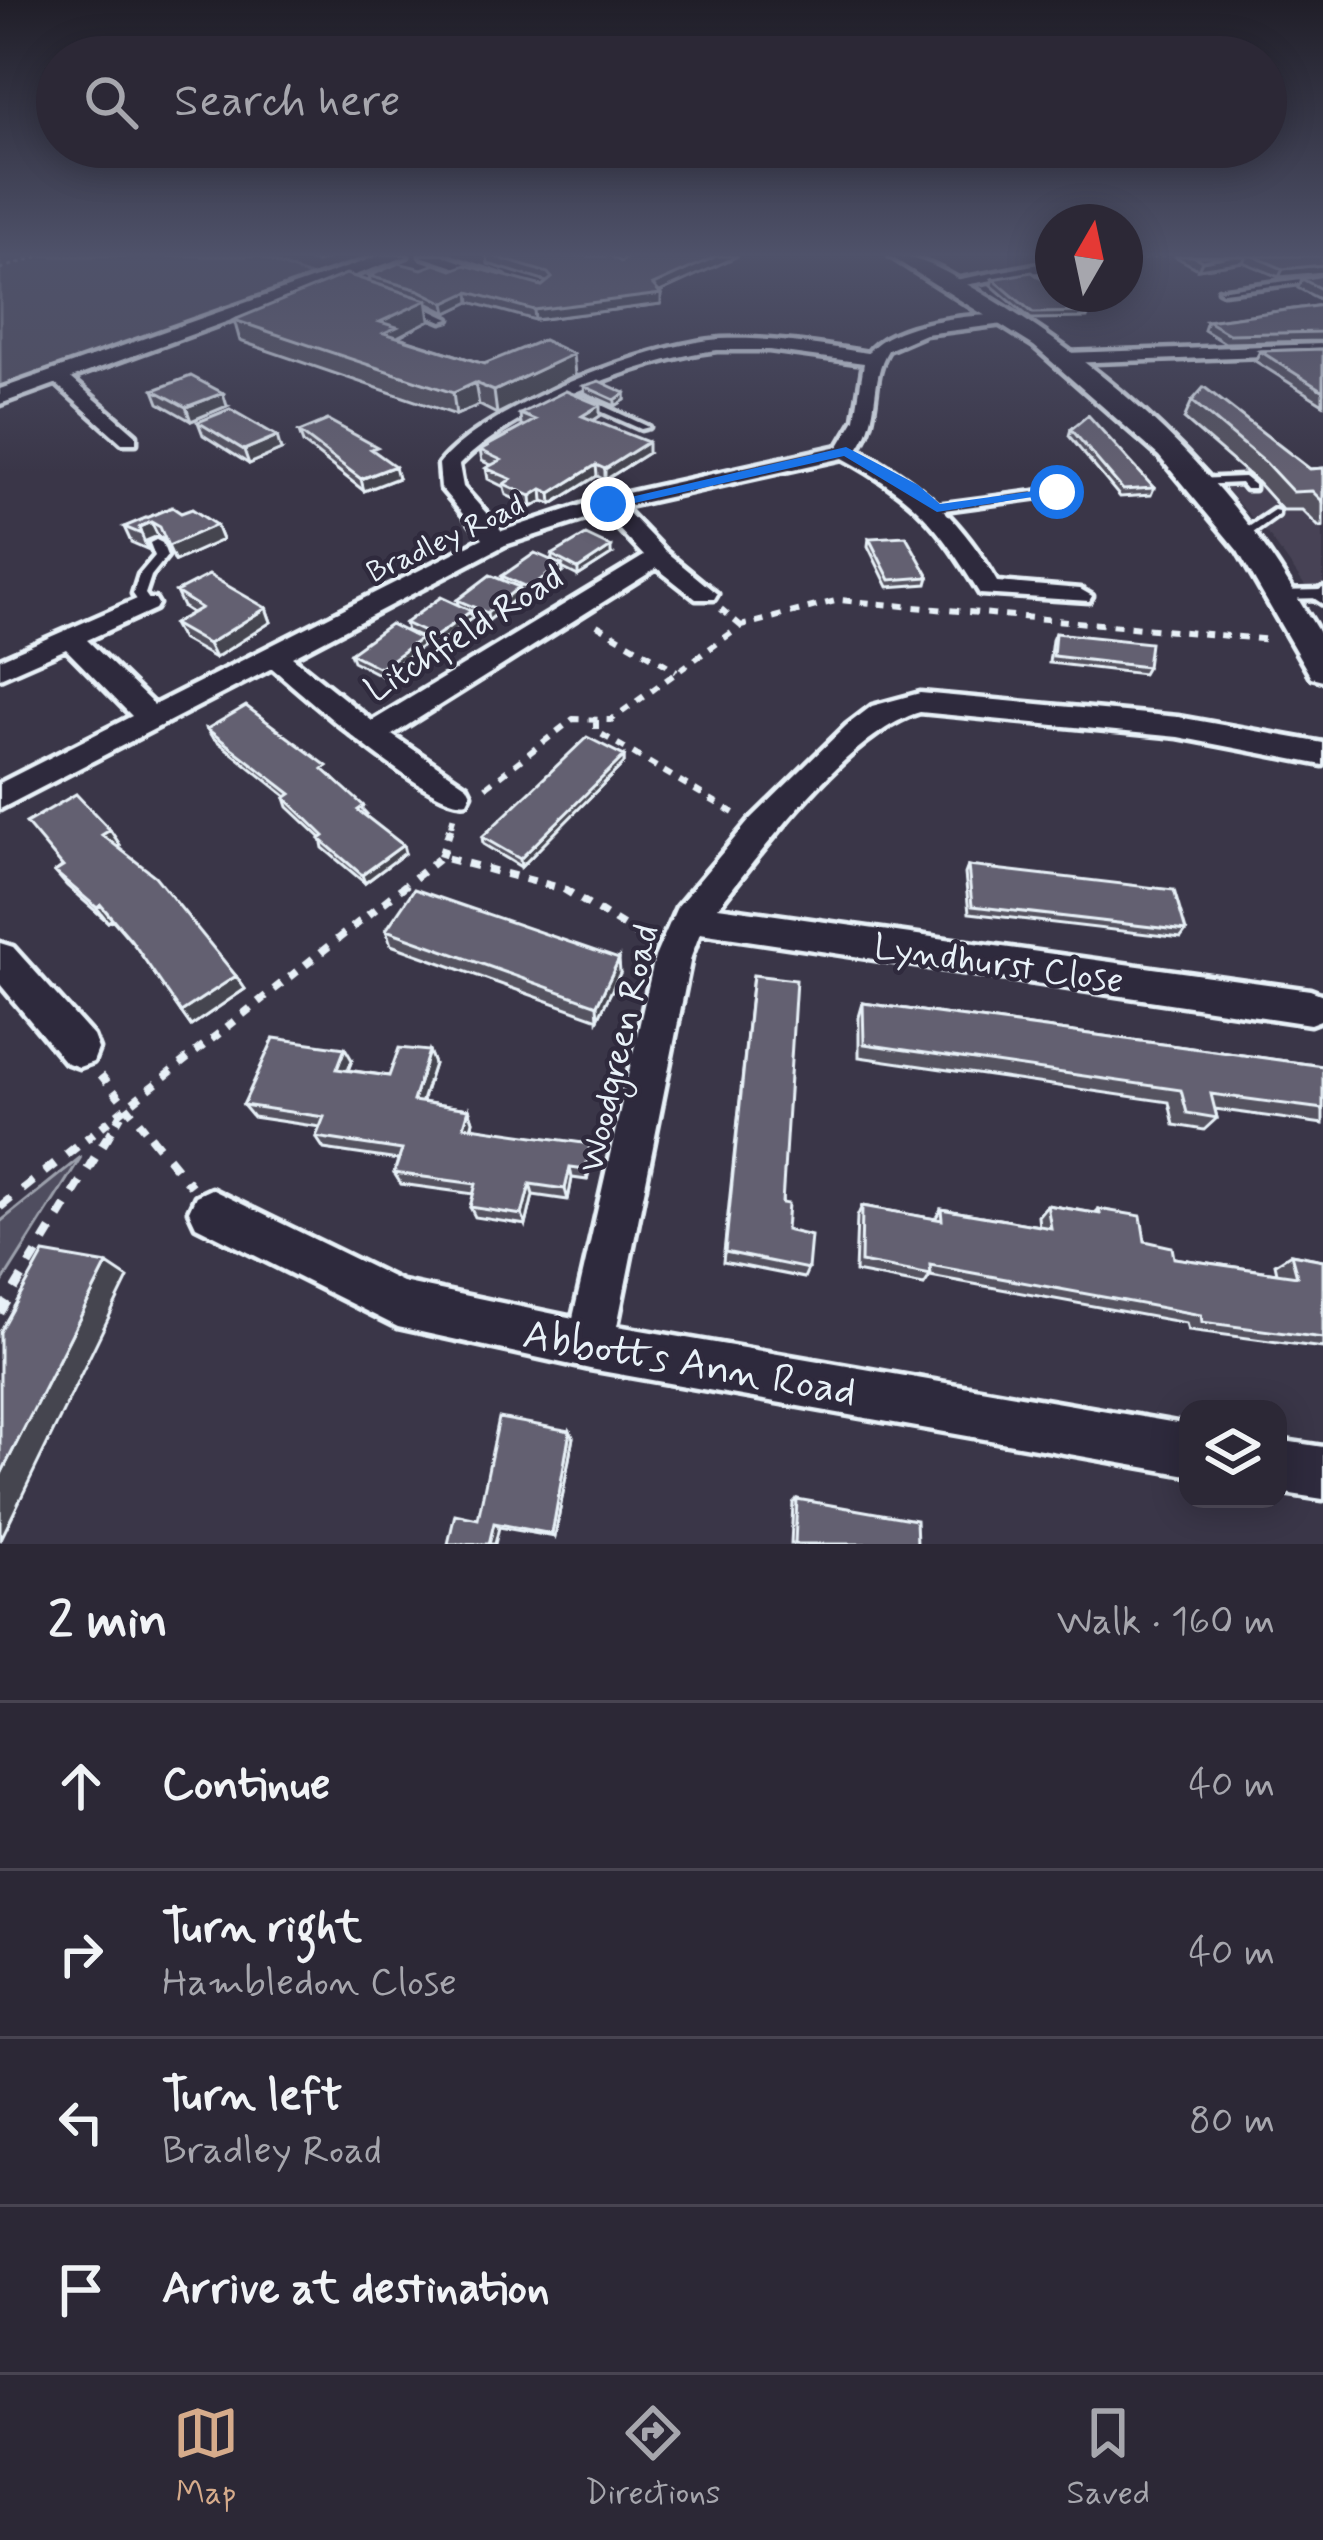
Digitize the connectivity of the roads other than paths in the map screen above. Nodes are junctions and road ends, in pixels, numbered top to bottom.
1 (205, 328) edge
2 (956, 328) edge
3 (1025, 328) edge
4 (1313, 350) edge
5 (1066, 358) junction
6 (873, 359) junction
7 (1323, 362) edge
8 (58, 376) junction
9 (567, 393) junction
10 (0, 397) edge
11 (644, 427) dead end
12 (129, 440) dead end
13 (846, 451) junction
14 (1196, 482) junction
15 (1250, 487) dead end
16 (1057, 492) dead end
17 (608, 504) junction
18 (937, 508) junction
19 (1274, 513) dead end
20 (1242, 536) junction
21 (497, 540) junction
22 (156, 543) edge
23 (658, 557) junction
24 (705, 595) dead end
25 (1278, 595) junction
26 (1322, 595) edge
27 (1080, 596) dead end
28 (146, 604) joint
29 (70, 638) junction
30 (273, 655) junction
31 (0, 669) edge
32 (1323, 669) edge
33 (149, 717) junction
34 (371, 735) junction
35 (1323, 754) edge
36 (468, 795) road end
37 (0, 797) edge
38 (689, 917) junction
39 (0, 958) edge
40 (1310, 1007) dead end
41 (80, 1048) road end
42 (211, 1210) road end
43 (590, 1345) junction
44 (1179, 1448) edge
45 (1287, 1468) edge
46 (1323, 1474) edge

1 - 8 street
2 - 6 street
3 - 5 street
4 - 5 street
4 - 7 street
5 - 14 street
6 - 9 street
6 - 13 street
8 - 10 street
8 - 12 street
9 - 11 lane
9 - 21 street
13 - 17 street, Bradley Road
13 - 18 street
14 - 15 lane
14 - 20 street
16 - 18 lane
17 - 21 street, Bradley Road
17 - 23 street
18 - 27 street
19 - 20 lane
20 - 25 street
21 - 30 street, Bradley Road
22 - 28 lane
23 - 24 street
23 - 34 street, Litchfield Road
25 - 26 lane
25 - 32 street
28 - 29 street
29 - 31 street
29 - 33 street
30 - 33 street, Bradley Road
30 - 34 street, Litchfield Road
33 - 37 street, Bradley Road
34 - 36 street, Litchfield Road
35 - 38 street, Woodgreen Road
38 - 40 street, Lyndhurst Close
38 - 43 street, Woodgreen Road
39 - 41 street
42 - 43 street, Abbotts Ann Road
43 - 44 street, Abbotts Ann Road
45 - 46 street

